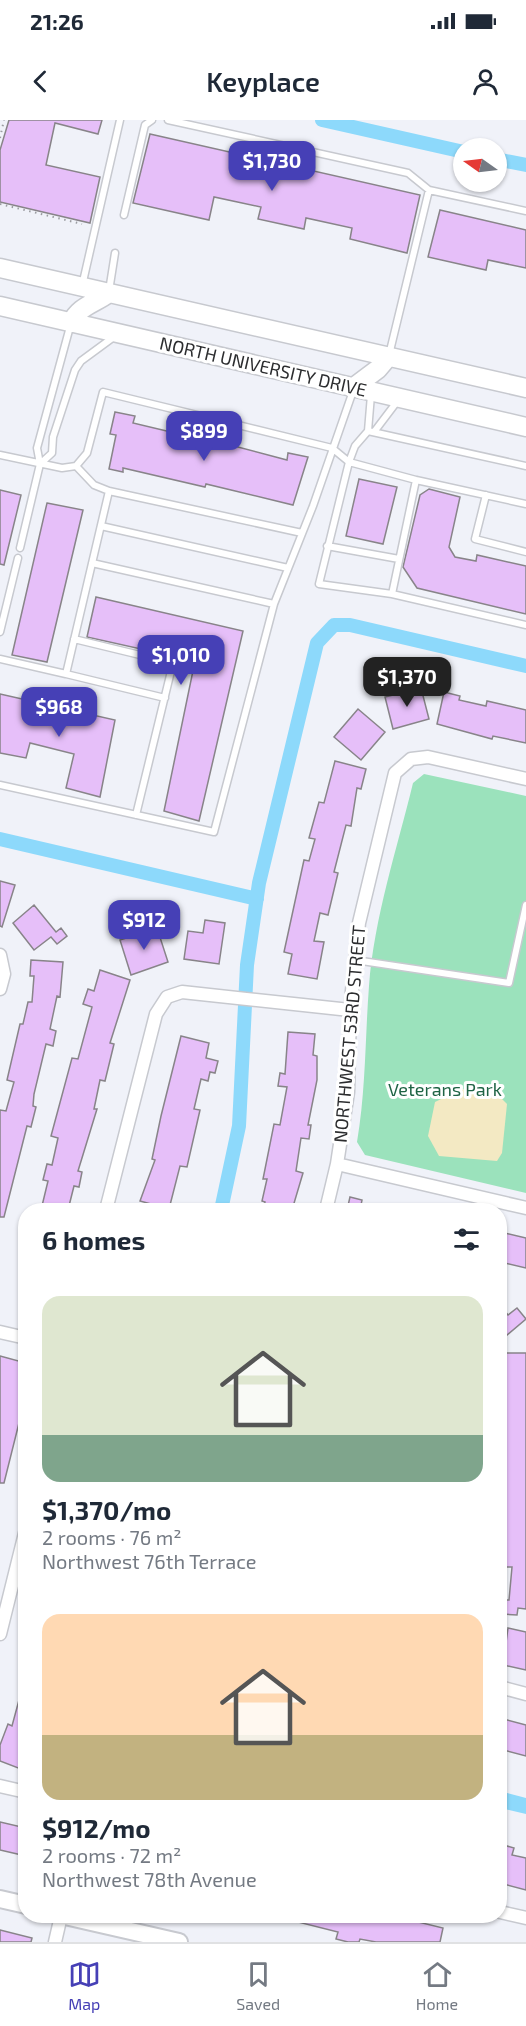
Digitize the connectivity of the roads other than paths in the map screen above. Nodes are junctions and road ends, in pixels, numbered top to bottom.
1 (120, 120) edge
2 (152, 120) edge
3 (168, 120) edge
4 (429, 190) junction
5 (526, 211) edge
6 (124, 215) dead end
7 (115, 253) dead end
8 (0, 268) edge
9 (82, 287) junction
10 (109, 293) junction
11 (0, 306) edge
12 (71, 323) junction
13 (119, 334) junction
14 (389, 356) junction
15 (526, 388) edge
16 (362, 389) junction
17 (400, 398) junction
18 (526, 427) edge
19 (371, 431) junction
20 (332, 448) junction
21 (0, 455) edge
22 (349, 462) junction
23 (40, 464) junction
24 (76, 466) junction
25 (526, 466) edge
26 (416, 480) junction
27 (109, 491) junction
28 (486, 495) junction
29 (526, 504) edge
30 (101, 526) junction
31 (302, 533) junction
32 (327, 546) junction
33 (20, 548) dead end
34 (526, 552) edge
35 (18, 558) dead end
36 (399, 559) junction
37 (92, 563) junction
38 (288, 568) junction
39 (392, 594) junction
40 (274, 604) junction
41 (526, 625) edge
42 (0, 632) edge
43 (74, 639) junction
44 (0, 659) edge
45 (66, 674) junction
46 (165, 698) junction
47 (526, 779) edge
48 (0, 784) edge
49 (136, 815) junction
50 (526, 905) edge
51 (0, 955) edge
52 (354, 960) junction
53 (0, 989) edge
54 (350, 1010) junction
55 (337, 1164) junction
56 (108, 1203) edge
57 (328, 1203) edge
58 (505, 1203) edge
59 (507, 1204) edge
60 (526, 1208) edge
61 (0, 1332) edge
62 (18, 1336) edge
63 (18, 1561) edge
64 (0, 1634) edge
65 (507, 1690) edge
66 (526, 1694) edge
67 (0, 1786) edge
68 (18, 1790) edge
69 (0, 1899) edge
70 (18, 1903) edge
71 (507, 1914) edge
72 (526, 1918) edge
73 (61, 1923) edge
74 (94, 1923) edge
75 (55, 1942) edge
76 (179, 1942) edge

1 - 9 lane
2 - 6 lane
3 - 4 lane
4 - 5 lane
4 - 14 lane
7 - 10 lane
8 - 9 main road, NORTH UNIVERSITY DRIVE
9 - 10 main road, NORTH UNIVERSITY DRIVE
10 - 12 main road
10 - 14 main road, NORTH UNIVERSITY DRIVE
11 - 12 main road, NORTH UNIVERSITY DRIVE
12 - 13 main road, NORTH UNIVERSITY DRIVE
12 - 23 lane
13 - 16 main road, NORTH UNIVERSITY DRIVE
13 - 23 lane
14 - 15 main road, NORTH UNIVERSITY DRIVE
14 - 16 main road
16 - 17 main road, NORTH UNIVERSITY DRIVE
16 - 19 lane
16 - 20 lane
17 - 18 main road, NORTH UNIVERSITY DRIVE
17 - 19 lane
19 - 22 lane
19 - 25 lane
20 - 22 lane
20 - 24 lane
20 - 31 lane
21 - 23 lane
22 - 26 lane
22 - 32 lane
23 - 24 lane
23 - 33 lane
24 - 27 lane
26 - 28 lane
26 - 36 lane
27 - 30 lane
27 - 31 lane
28 - 29 lane
28 - 34 lane
30 - 37 lane
30 - 38 lane
31 - 38 lane
32 - 36 lane
32 - 39 lane
35 - 42 lane
36 - 39 lane
37 - 40 lane
37 - 43 lane
38 - 40 lane
39 - 41 lane
40 - 49 lane
43 - 45 lane
43 - 46 lane
44 - 45 lane
45 - 46 lane
46 - 49 lane
47 - 52 street, NORTHWEST 53RD STREET
48 - 49 lane
50 - 52 lane
51 - 53 street
52 - 54 street, NORTHWEST 53RD STREET
54 - 55 street, NORTHWEST 53RD STREET
54 - 56 street
55 - 57 street, NORTHWEST 53RD STREET
55 - 58 street
59 - 60 street
61 - 62 street
63 - 64 street
65 - 66 street
67 - 68 street
69 - 70 street
71 - 72 street
73 - 75 street
74 - 76 street

